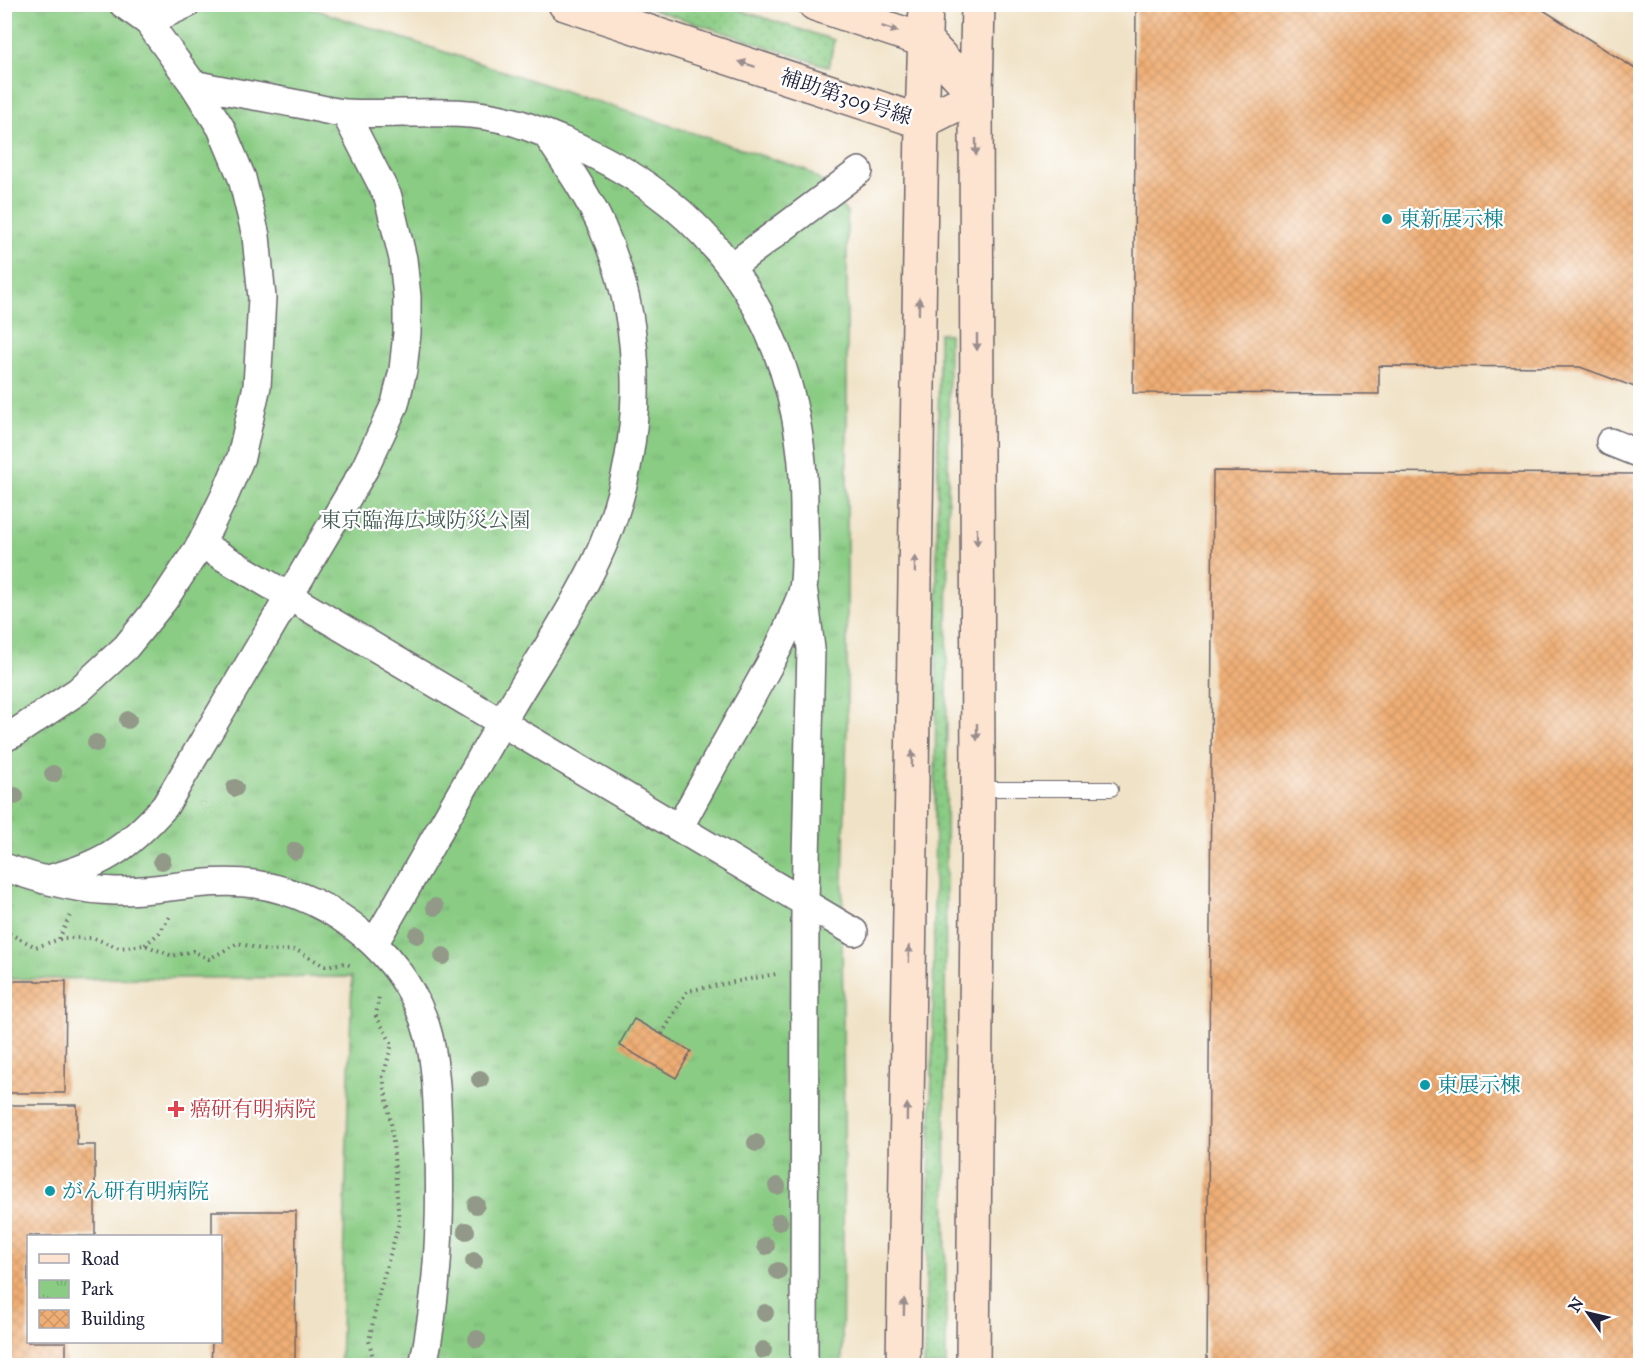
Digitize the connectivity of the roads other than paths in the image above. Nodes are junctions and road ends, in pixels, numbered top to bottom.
1 (123, 4) edge
2 (187, 4) edge
3 (565, 4) edge
4 (815, 4) edge
5 (926, 4) edge
6 (978, 4) edge
7 (148, 22) junction
8 (926, 40) junction
9 (193, 84) junction
10 (976, 94) junction
11 (345, 113) junction
12 (922, 122) junction
13 (546, 134) junction
14 (859, 171) dead end
15 (730, 267) junction
16 (1610, 442) dead end
17 (1641, 454) edge
18 (201, 544) junction
19 (803, 588) junction
20 (290, 597) junction
21 (502, 722) junction
22 (4, 738) edge
23 (978, 789) junction
24 (1111, 789) dead end
25 (679, 828) junction
26 (4, 867) edge
27 (44, 880) junction
28 (805, 902) junction
29 (854, 932) dead end
30 (374, 944) junction
31 (423, 1365) edge
32 (804, 1365) edge
33 (903, 1365) edge
34 (973, 1365) edge

1 - 7 street
2 - 7 street
12 -> 3 street, 補助第309号線
4 -> 8 street
5 - 8 street
6 - 10 street
7 - 9 street
8 - 10 street
8 - 12 street
9 - 11 street
9 - 18 street
10 - 12 street, 補助第309号線
10 -> 23 street
11 - 13 street
11 - 20 street
33 -> 12 street
13 - 15 street
13 - 21 street
14 - 15 street
15 - 19 street
16 - 17 street
18 - 20 street
18 - 22 street
19 - 25 street
19 - 28 street
20 - 21 street
20 - 27 street
21 - 25 street
21 - 30 street
23 - 24 lane
23 - 34 street
25 - 28 street
26 - 27 street
27 - 30 street
28 - 29 street
28 - 32 street
30 - 31 street

